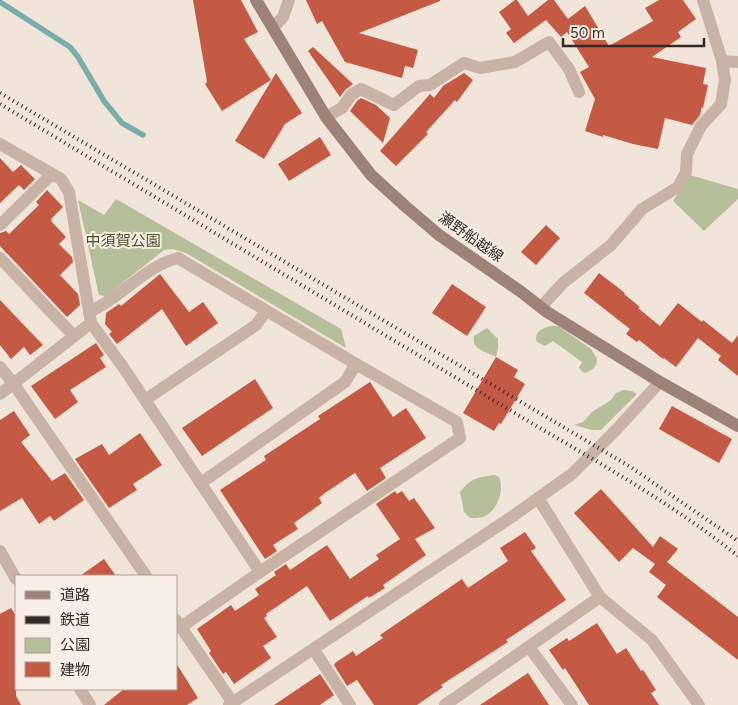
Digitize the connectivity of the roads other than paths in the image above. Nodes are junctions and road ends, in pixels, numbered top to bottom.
1 (256, 0) edge
2 (289, 0) edge
3 (703, 0) edge
4 (273, 28) junction
5 (722, 61) junction
6 (738, 62) edge
7 (579, 92) dead end
8 (326, 117) junction
9 (0, 144) edge
10 (52, 174) junction
11 (0, 226) edge
12 (0, 258) edge
13 (541, 307) junction
14 (266, 311) junction
15 (90, 317) junction
16 (74, 336) junction
17 (356, 364) junction
18 (0, 367) edge
19 (660, 382) junction
20 (13, 383) junction
21 (0, 394) edge
22 (145, 400) junction
23 (738, 426) edge
24 (200, 483) junction
25 (538, 498) junction
26 (0, 551) edge
27 (260, 572) junction
28 (145, 575) edge
29 (15, 577) edge
30 (600, 597) junction
31 (179, 624) edge
32 (529, 648) junction
33 (314, 650) junction
34 (81, 690) edge
35 (453, 703) edge
36 (231, 704) edge
37 (90, 705) edge
38 (350, 705) edge
39 (572, 705) edge
40 (699, 705) edge

1 - 4 main road, 瀬野船越線
2 - 4 street
3 - 5 street
4 - 8 main road, 瀬野船越線
5 - 6 street
5 - 13 street
7 - 8 street
8 - 13 main road, 瀬野船越線
9 - 10 street
10 - 11 street
10 - 15 street
12 - 16 street
13 - 19 main road, 瀬野船越線
14 - 15 street
14 - 17 street
14 - 22 street
15 - 16 street
15 - 22 street
16 - 20 street
17 - 24 street
17 - 27 street
18 - 20 street
19 - 23 main road, 瀬野船越線
19 - 25 street
20 - 21 street
20 - 28 street
22 - 24 street
24 - 27 street
25 - 30 street
25 - 33 street
26 - 29 street
27 - 31 street
30 - 32 street
30 - 40 street
31 - 36 street
32 - 35 street
32 - 39 street
33 - 36 street
33 - 38 street
34 - 37 street

